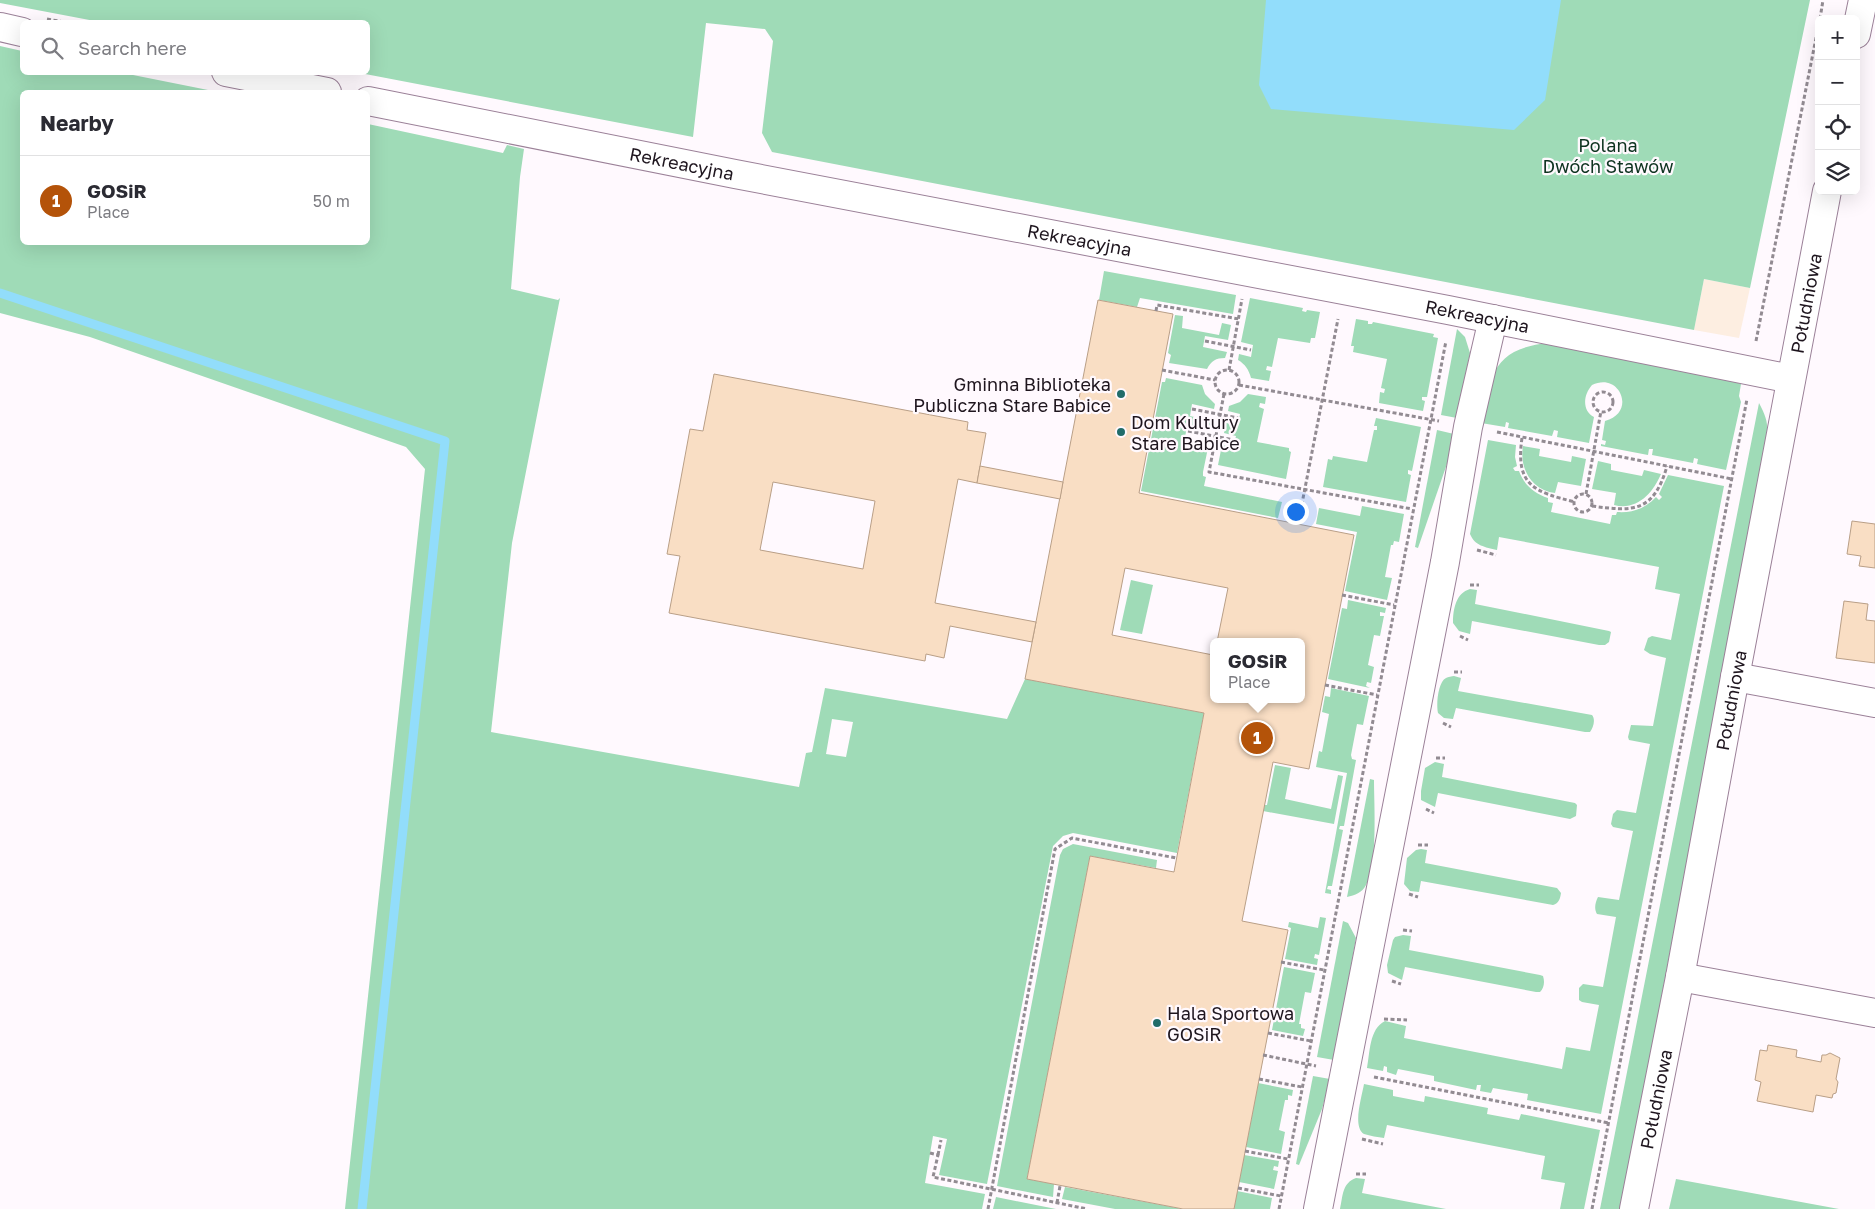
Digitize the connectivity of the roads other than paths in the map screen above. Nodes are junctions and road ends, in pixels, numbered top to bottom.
1 (1863, 0) edge
2 (1860, 15) edge
3 (0, 27) edge
4 (20, 32) edge
5 (241, 75) edge
6 (317, 90) edge
7 (370, 101) edge
8 (1826, 195) edge
9 (1493, 319) junction
10 (1791, 379) junction
11 (1735, 676) junction
12 (1875, 703) edge
13 (1680, 978) junction
14 (1875, 1013) edge
15 (1318, 1209) edge
16 (1634, 1209) edge

1 - 2 street
3 - 4 street
5 - 6 street
7 - 9 street, Rekreacyjna
8 - 10 street, Południowa
9 - 10 street, Rekreacyjna
9 - 15 street
10 - 11 street, Południowa
11 - 12 street
11 - 13 street, Południowa
13 - 14 street
13 - 16 street, Południowa

